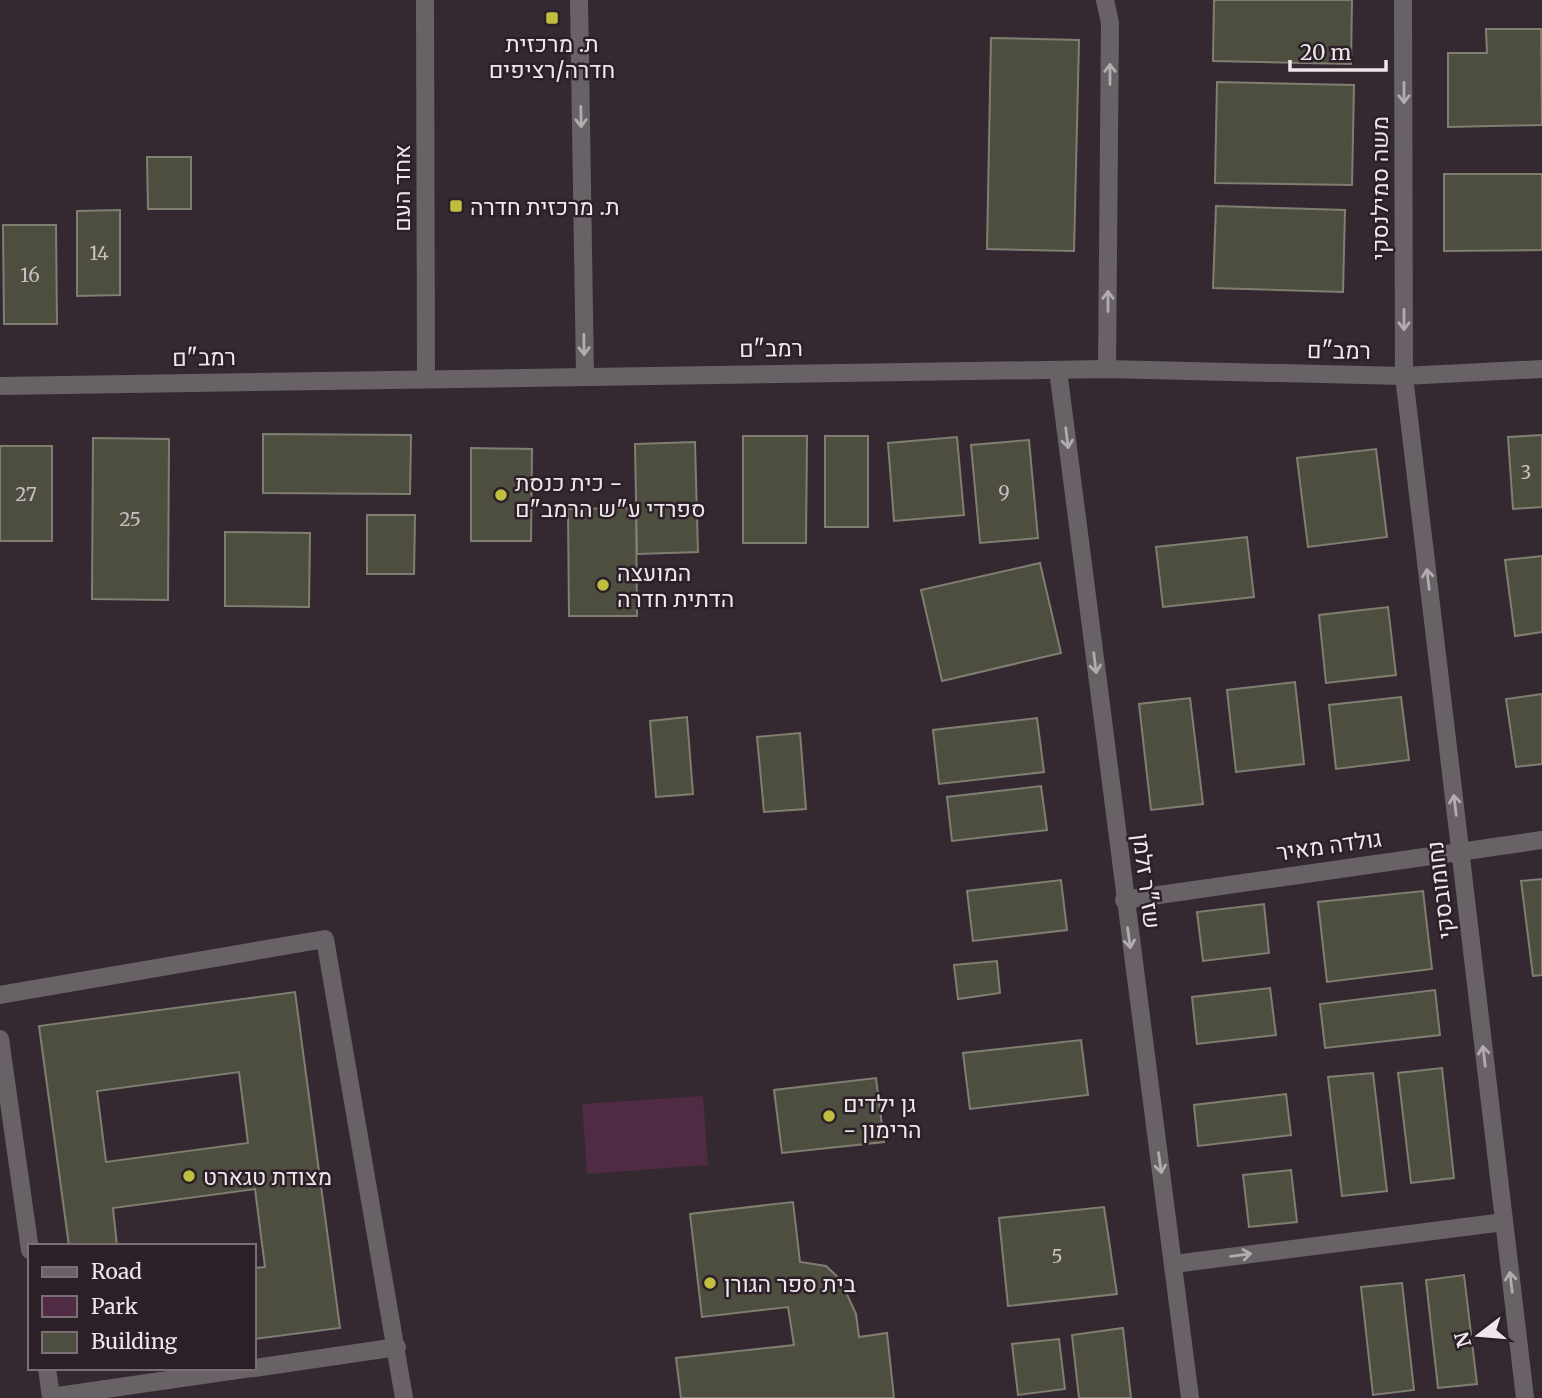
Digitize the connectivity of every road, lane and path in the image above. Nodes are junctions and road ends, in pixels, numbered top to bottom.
1 (425, 0) edge
2 (579, 0) edge
3 (1105, 0) edge
4 (1404, 0) edge
5 (1107, 369) junction
6 (1542, 369) edge
7 (1058, 370) junction
8 (585, 375) junction
9 (1404, 376) junction
10 (426, 377) junction
11 (0, 386) edge
12 (1542, 840) edge
13 (1460, 851) junction
14 (1124, 900) junction
15 (0, 995) edge
16 (0, 1039) edge
17 (1504, 1223) junction
18 (29, 1244) edge
19 (1174, 1264) junction
20 (397, 1347) junction
21 (256, 1367) edge
22 (47, 1370) edge
23 (238, 1370) edge
24 (404, 1398) edge
25 (1191, 1398) edge
26 (1525, 1398) edge

1 - 10 street, אחד העם
2 -> 8 street
5 -> 3 street
4 -> 9 street, משה סמילנסקי
5 - 7 street, רמב"ם
5 - 9 street, רמב"ם
6 - 9 street, רמב"ם
7 - 8 street, רמב"ם
7 -> 14 street, שז"ר זלמן
8 - 10 street, רמב"ם
13 -> 9 street, נחומובסקי
10 - 11 street, רמב"ם
12 - 13 street, גולדה מאיר
13 - 14 street, גולדה מאיר
17 -> 13 street, נחומובסקי
14 -> 19 street, שז"ר זלמן
15 - 20 street
16 - 18 street
19 -> 17 street
26 -> 17 street, נחומובסקי
19 - 25 street, שז"ר זלמן
20 - 21 street
20 - 24 street
22 - 23 street

